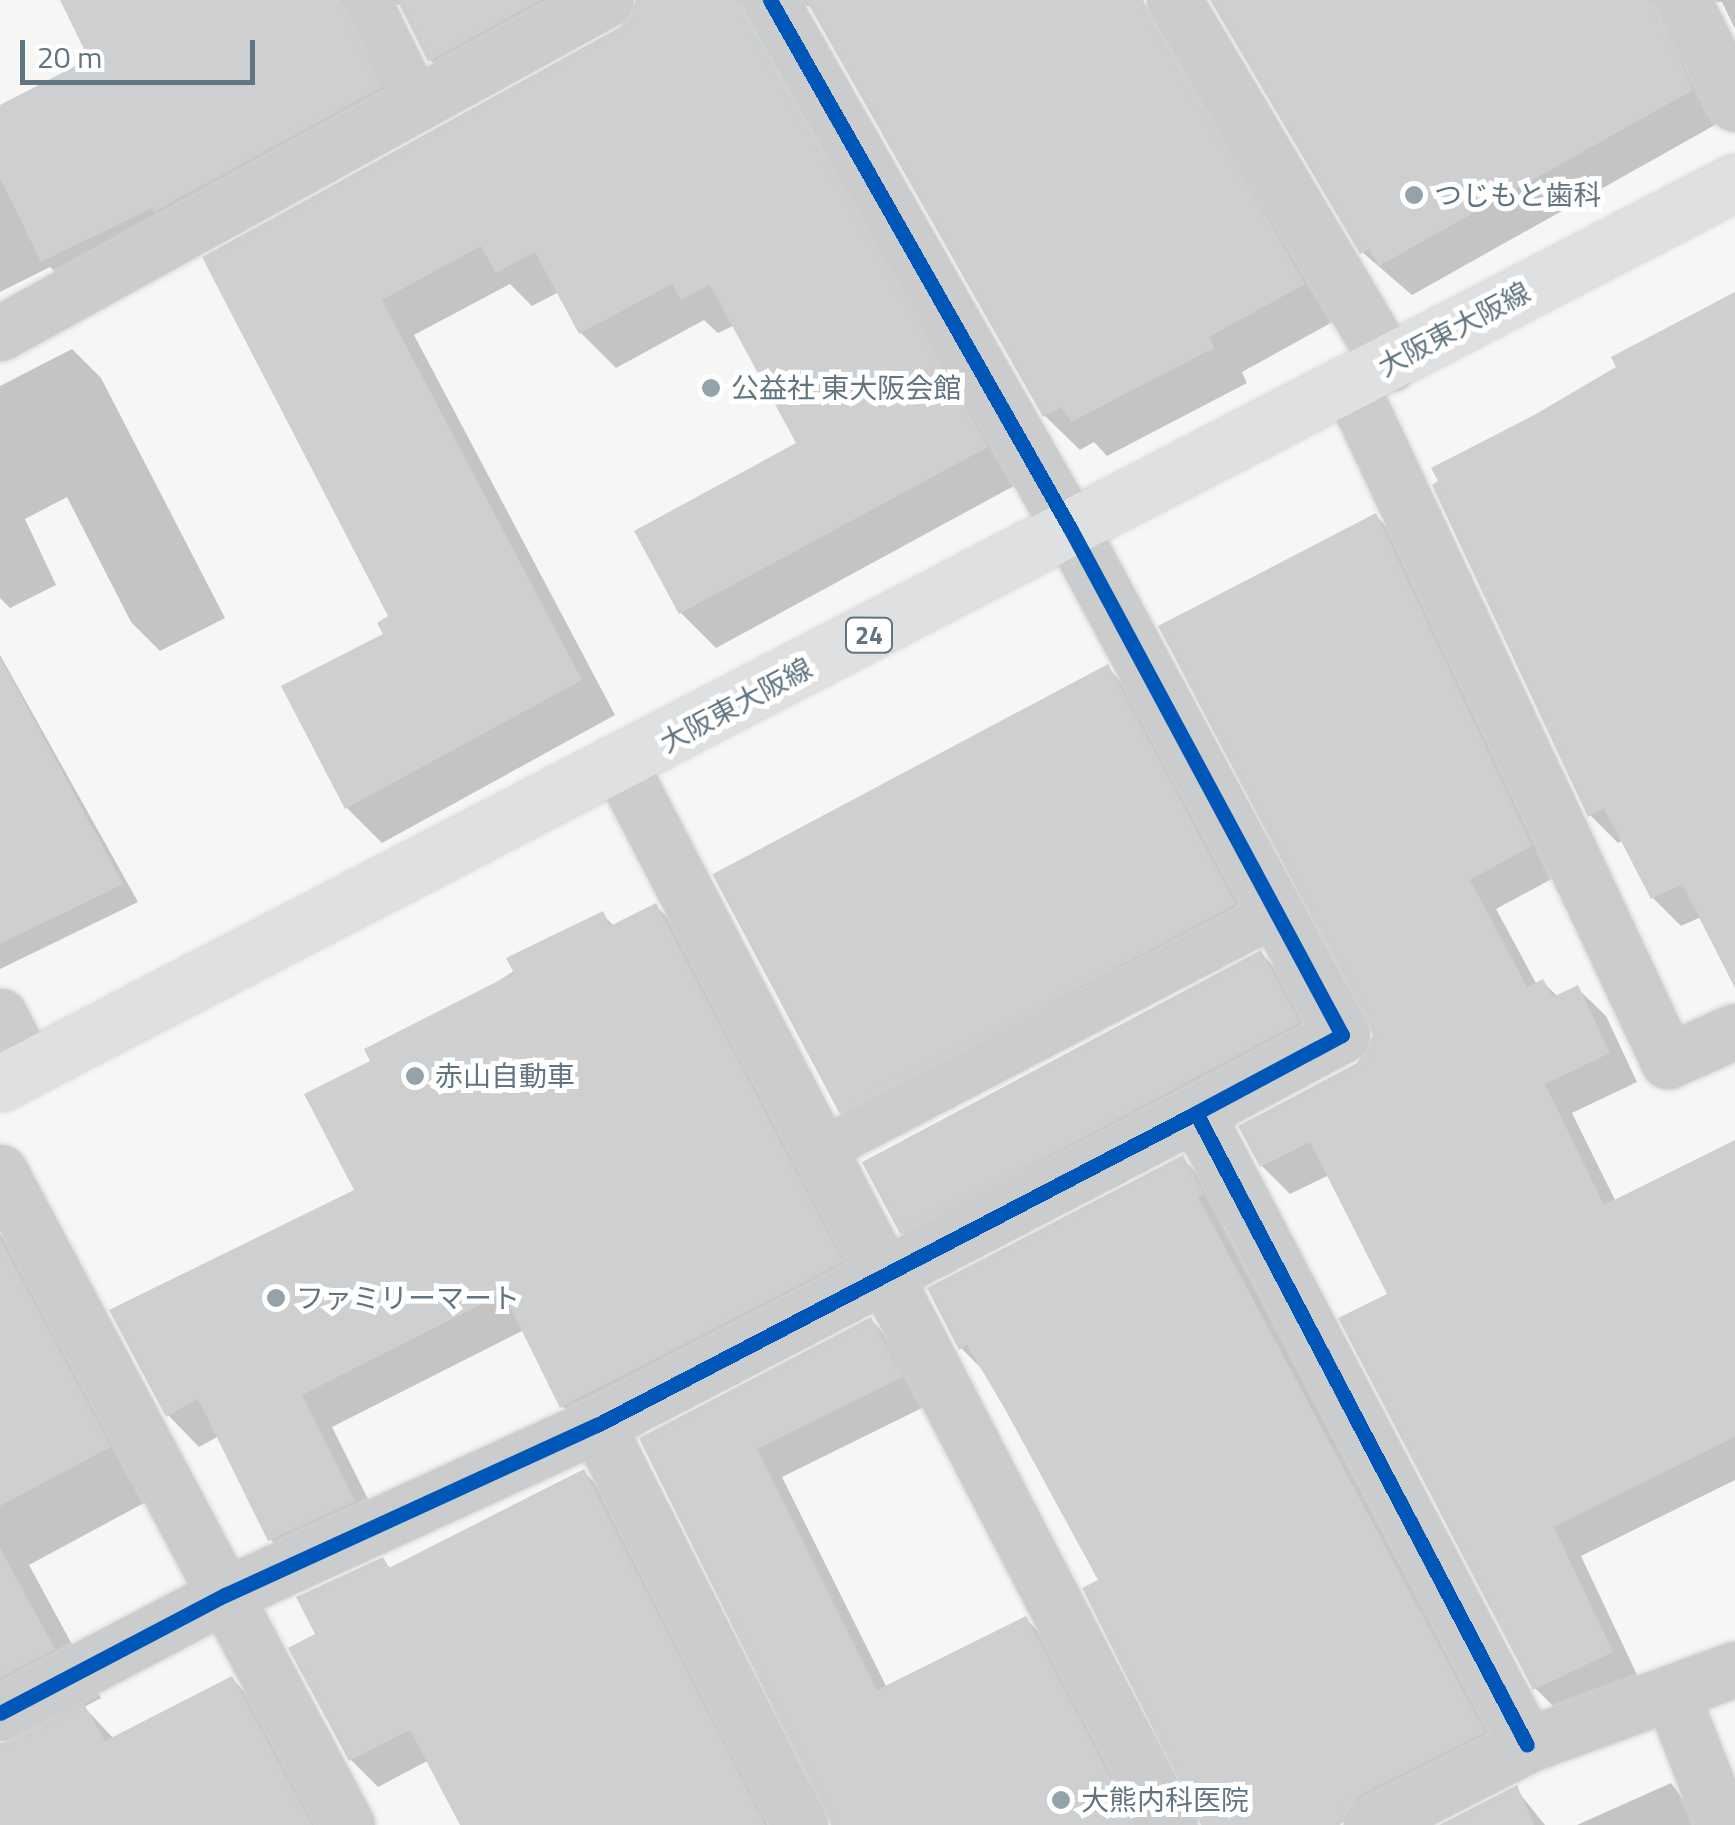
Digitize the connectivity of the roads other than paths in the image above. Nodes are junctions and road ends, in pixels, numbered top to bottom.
1 (368, 0) edge
2 (606, 0) edge
3 (770, 0) edge
4 (1174, 0) edge
5 (1682, 0) edge
6 (419, 103) junction
7 (1735, 104) edge
8 (1735, 182) edge
9 (0, 333) edge
10 (1369, 374) junction
11 (1071, 530) junction
12 (620, 766) junction
13 (1276, 912) junction
14 (0, 1016) edge
15 (1735, 1031) edge
16 (14, 1076) edge
17 (1196, 1114) junction
18 (819, 1151) junction
19 (0, 1172) edge
20 (883, 1274) junction
21 (597, 1424) junction
22 (225, 1595) junction
23 (1735, 1669) edge
24 (1672, 1695) junction
25 (0, 1713) edge
26 (1527, 1746) junction
27 (347, 1825) edge
28 (800, 1825) edge
29 (1170, 1825) edge
30 (1371, 1825) edge
31 (1723, 1825) edge

1 - 6 lane
2 - 6 street
3 - 11 street
4 - 10 street
5 - 7 street
6 - 9 street
8 - 10 main road, 大阪東大阪線 / 24
10 - 11 main road, 大阪東大阪線 / 24
10 - 15 street
11 - 12 main road, 大阪東大阪線 / 24
11 - 13 street
12 - 16 main road, 大阪東大阪線 / 24
12 - 18 street
13 - 17 street
13 - 18 lane
14 - 16 street
17 - 20 street
17 - 26 street
18 - 20 street
19 - 22 street
20 - 21 street
20 - 29 street
21 - 22 street
21 - 28 street
22 - 25 street
22 - 27 street
23 - 24 street
24 - 26 street
24 - 31 street
26 - 30 street

